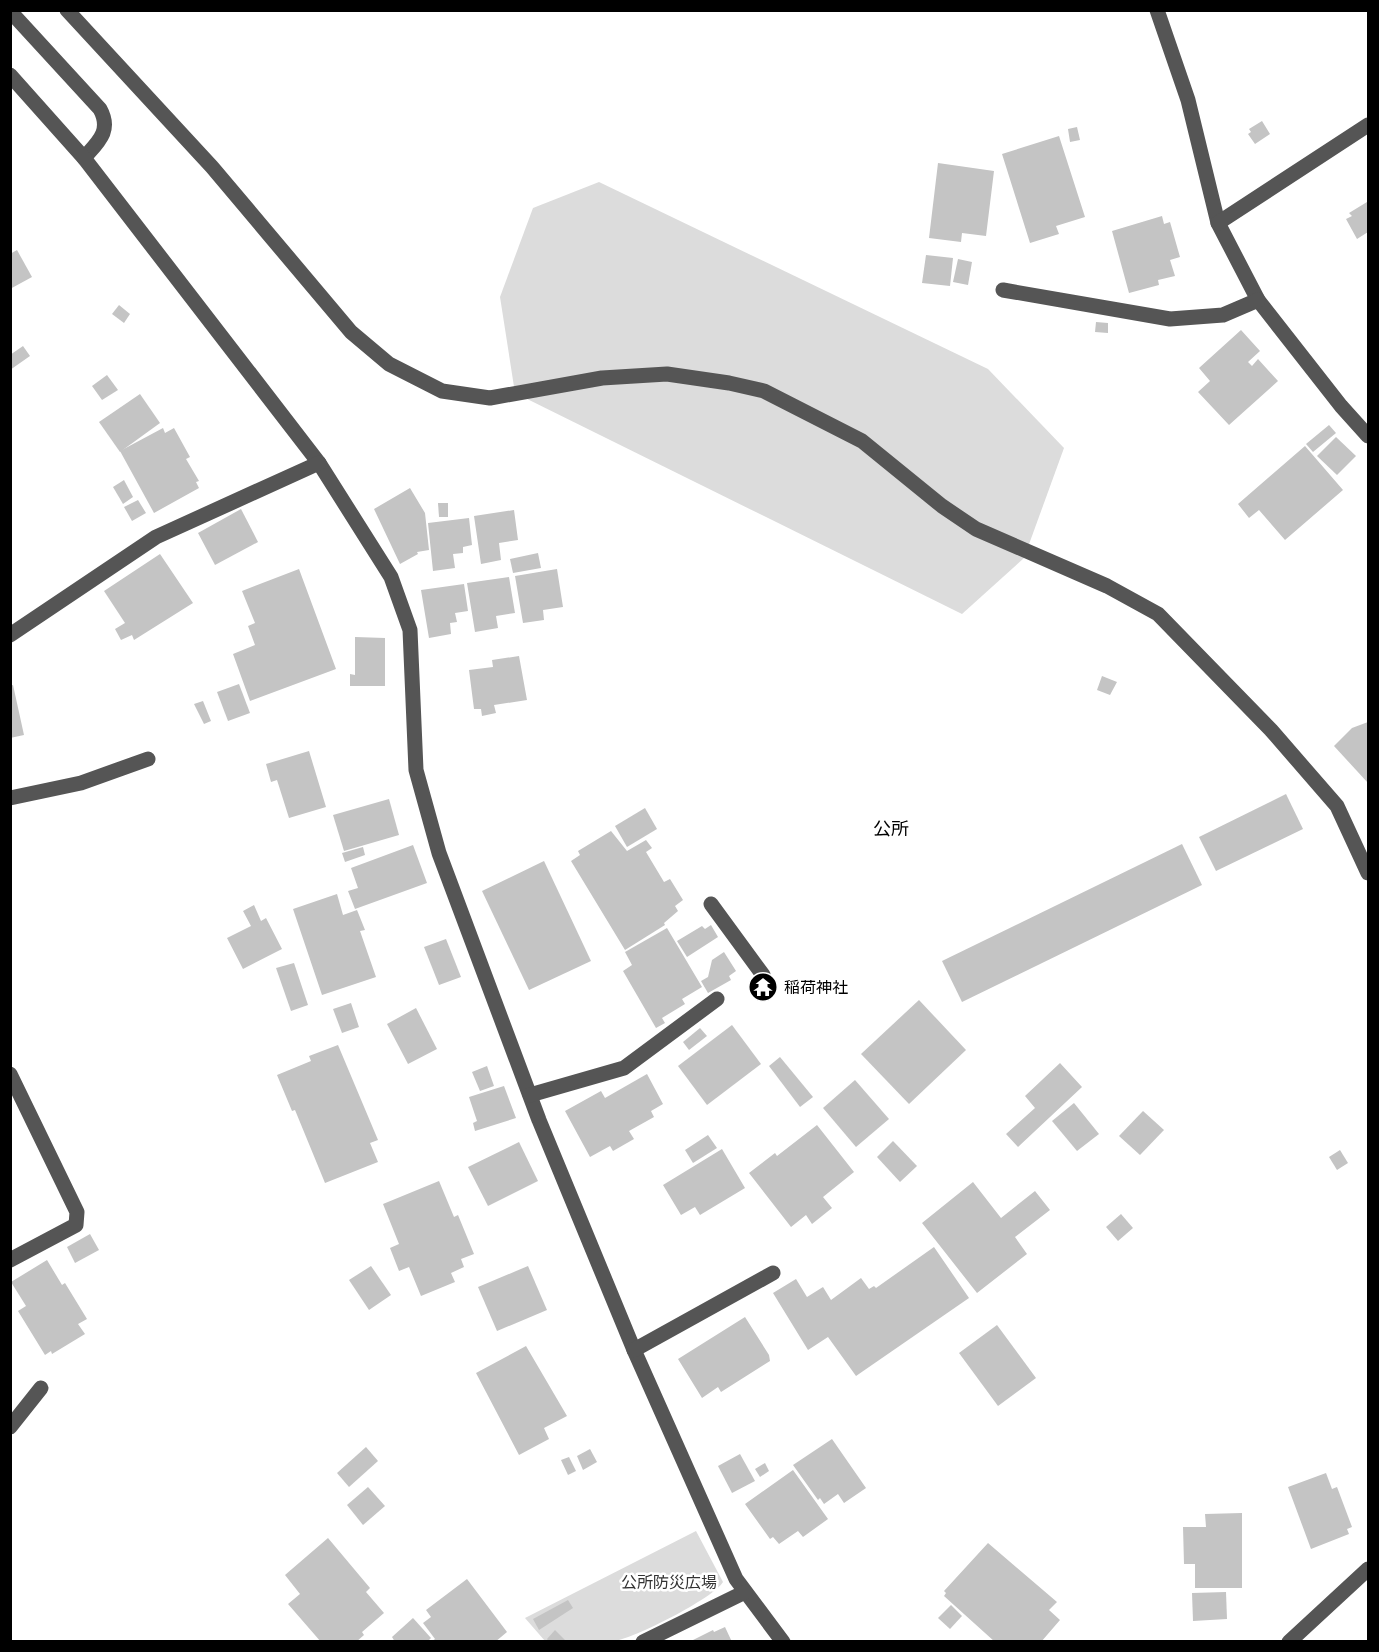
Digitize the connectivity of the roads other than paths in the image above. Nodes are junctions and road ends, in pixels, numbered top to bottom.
1 (67, 10) edge
2 (1156, 10) edge
3 (10, 11) edge
4 (10, 75) edge
5 (1368, 125) edge
6 (84, 158) junction
7 (1218, 223) junction
8 (1003, 290) dead end
9 (1258, 300) junction
10 (1368, 436) edge
11 (319, 463) junction
12 (10, 635) edge
13 (148, 759) dead end
14 (10, 798) edge
15 (1368, 873) edge
16 (711, 904) dead end
17 (762, 975) dead end
18 (717, 999) dead end
19 (10, 1074) edge
20 (530, 1095) junction
21 (10, 1260) edge
22 (773, 1273) dead end
23 (634, 1350) junction
24 (41, 1388) dead end
25 (10, 1426) edge
26 (1368, 1569) edge
27 (745, 1592) junction
28 (643, 1641) edge
29 (783, 1641) edge
30 (1289, 1641) edge

1 - 15 street
2 - 7 street
3 - 6 street
4 - 6 street
5 - 7 street
6 - 11 street
7 - 9 street
8 - 9 street
9 - 10 street
11 - 12 street
11 - 20 street
13 - 14 street
16 - 17 street
18 - 20 street
19 - 21 street
20 - 23 street
22 - 23 street
23 - 27 street
24 - 25 street
26 - 30 street
27 - 28 street
27 - 29 street

